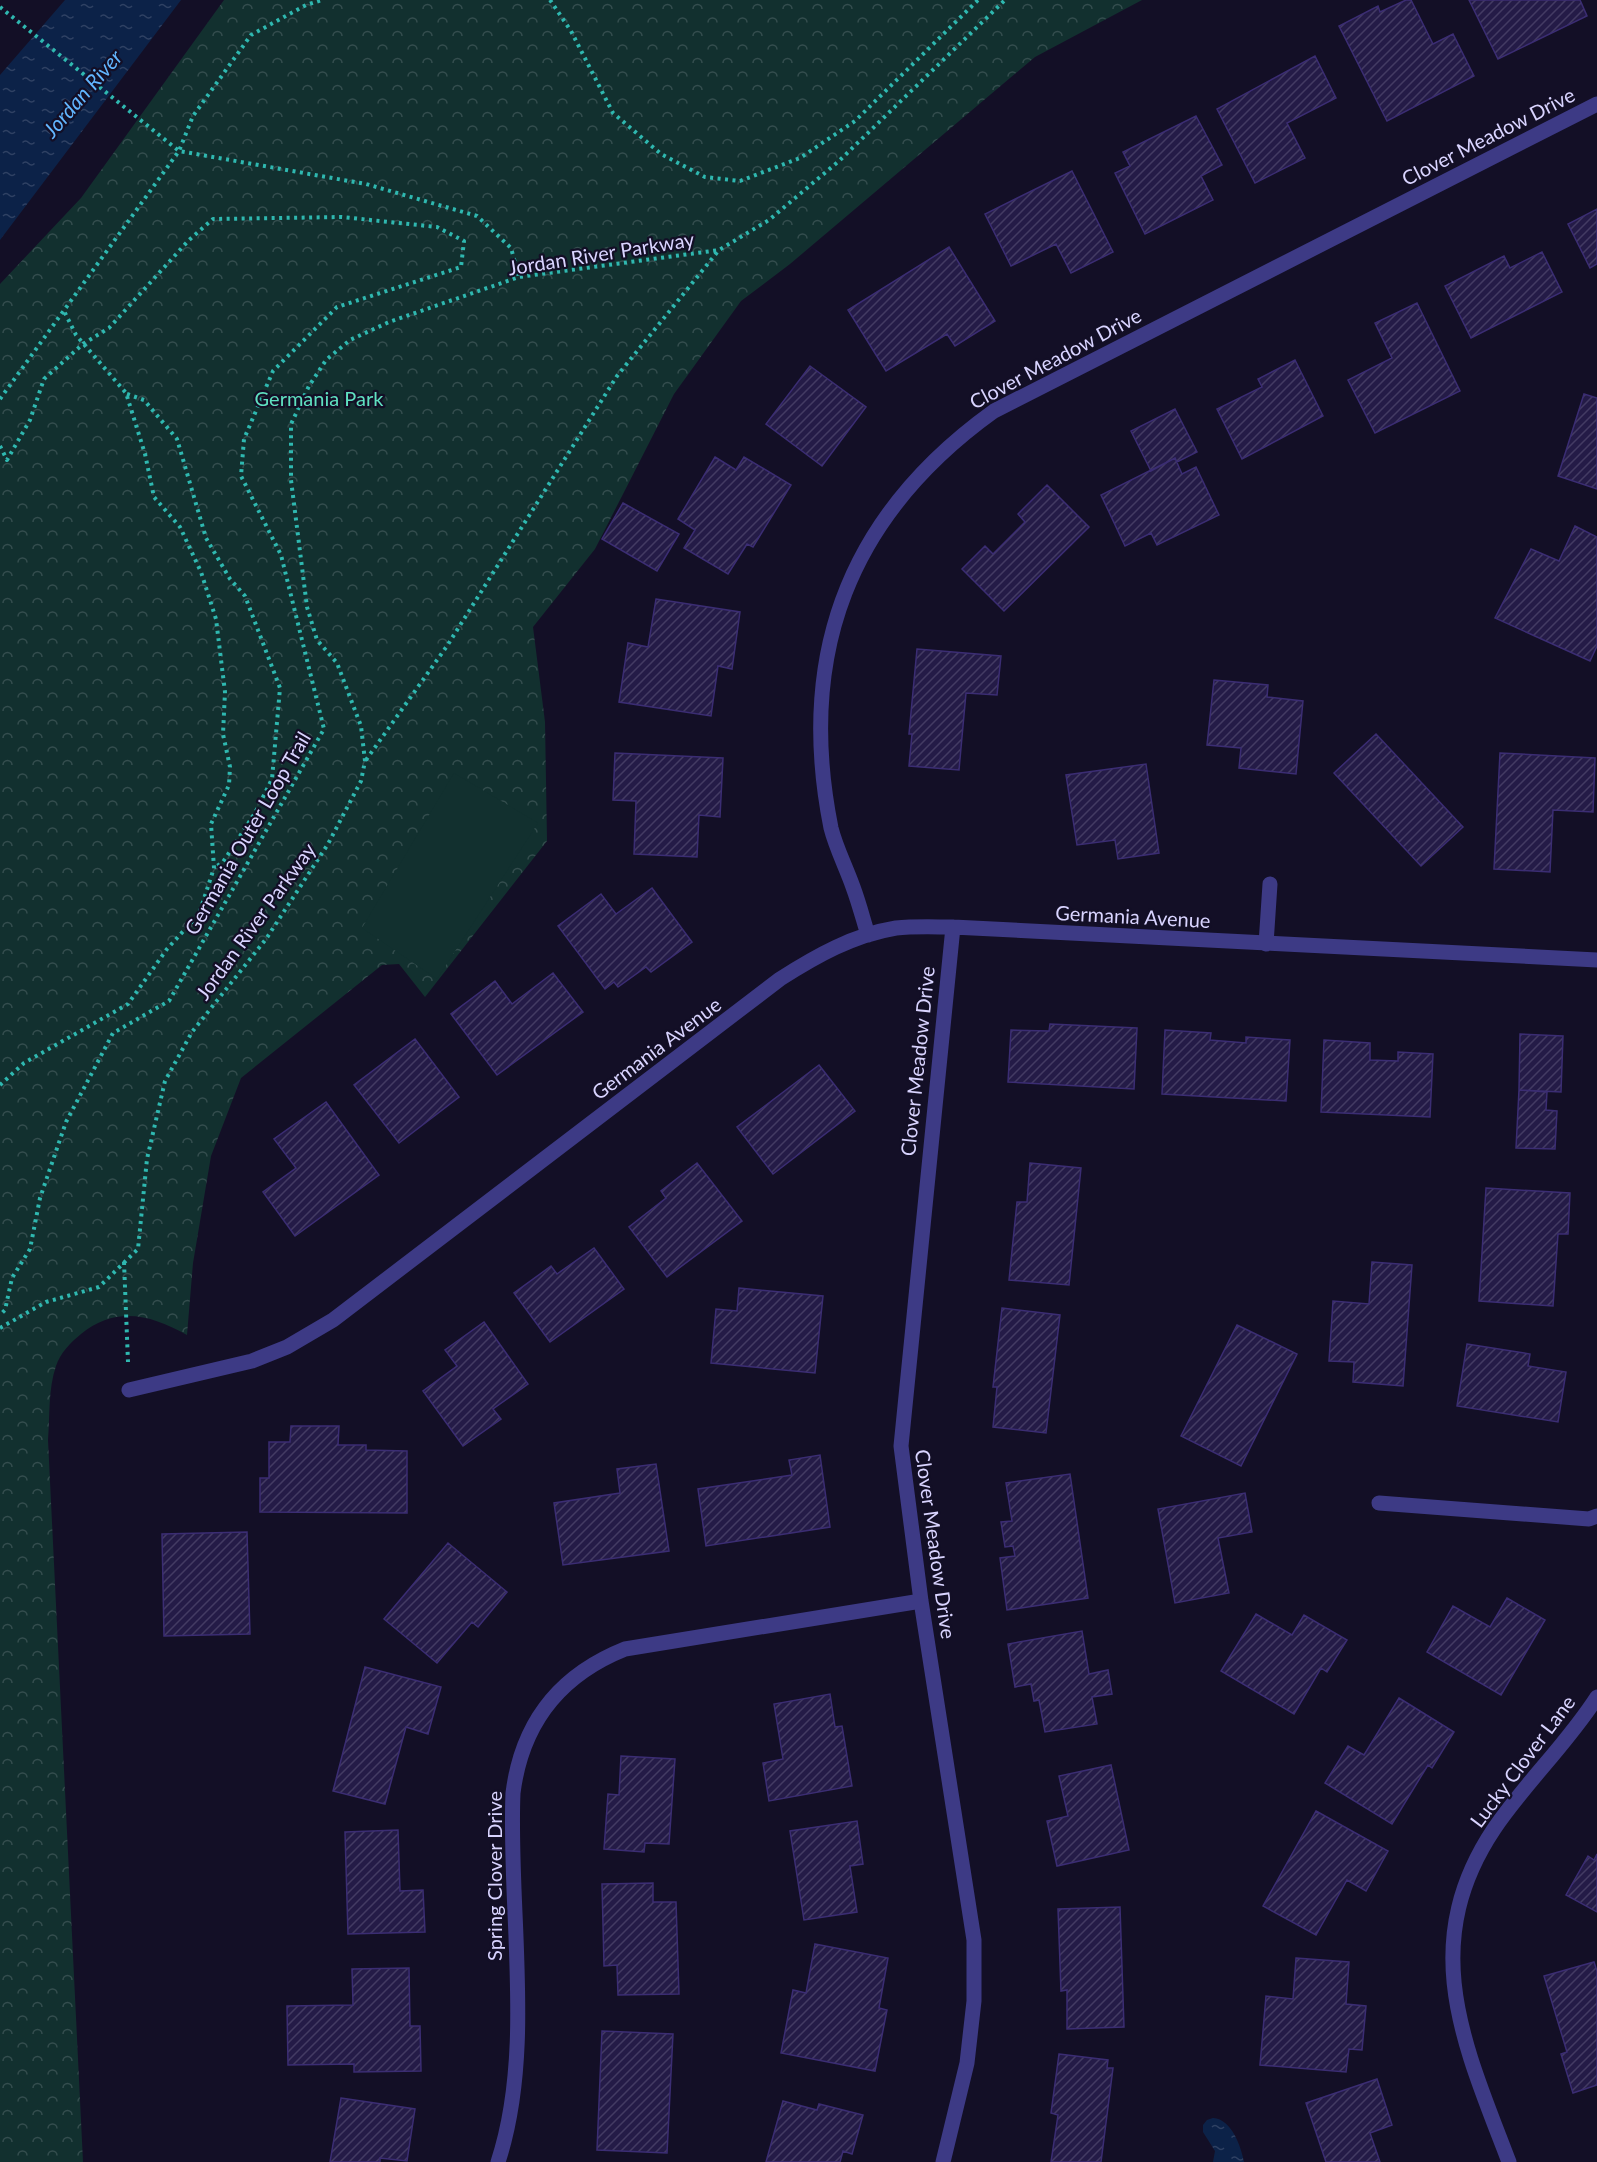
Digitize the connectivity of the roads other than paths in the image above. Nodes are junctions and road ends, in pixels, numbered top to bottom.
1 (1597, 104) edge
2 (1270, 884) dead end
3 (953, 927) junction
4 (868, 935) junction
5 (1266, 944) junction
6 (1597, 960) edge
7 (129, 1390) road end
8 (1379, 1503) dead end
9 (1597, 1516) edge
10 (921, 1601) junction
11 (1597, 1697) edge
12 (498, 2162) edge
13 (943, 2162) edge
14 (1509, 2162) edge

1 - 4 street, Clover Meadow Drive
2 - 5 street
3 - 4 street, Germania Avenue
3 - 5 street, Germania Avenue
3 - 10 street, Clover Meadow Drive
4 - 7 street, Germania Avenue
5 - 6 street, Germania Avenue
8 - 9 street
10 - 12 street, Spring Clover Drive
10 - 13 street, Clover Meadow Drive
11 - 14 street, Lucky Clover Lane

